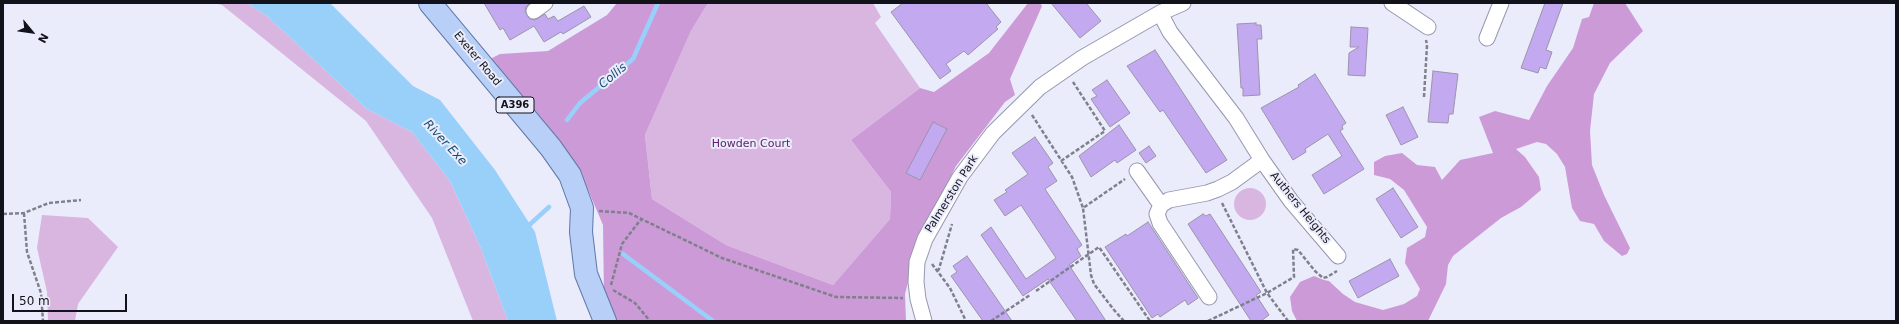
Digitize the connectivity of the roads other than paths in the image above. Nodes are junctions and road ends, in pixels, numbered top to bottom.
1 (430, 3) edge
2 (1183, 3) edge
3 (1392, 3) edge
4 (1501, 3) edge
5 (1160, 13) junction
6 (1426, 32) road end
7 (1487, 38) dead end
8 (1262, 160) junction
9 (1137, 171) road end
10 (1161, 205) junction
11 (1338, 256) road end
12 (1209, 297) dead end
13 (605, 321) edge
14 (924, 321) edge

1 - 13 main road, Exeter Road / A396
2 - 5 street, Palmerston Park
3 - 6 street
4 - 7 street
5 - 8 street, Authers Heights
5 - 14 street, Palmerston Park
8 - 10 street
8 - 11 street, Authers Heights
9 - 10 street
10 - 12 street

